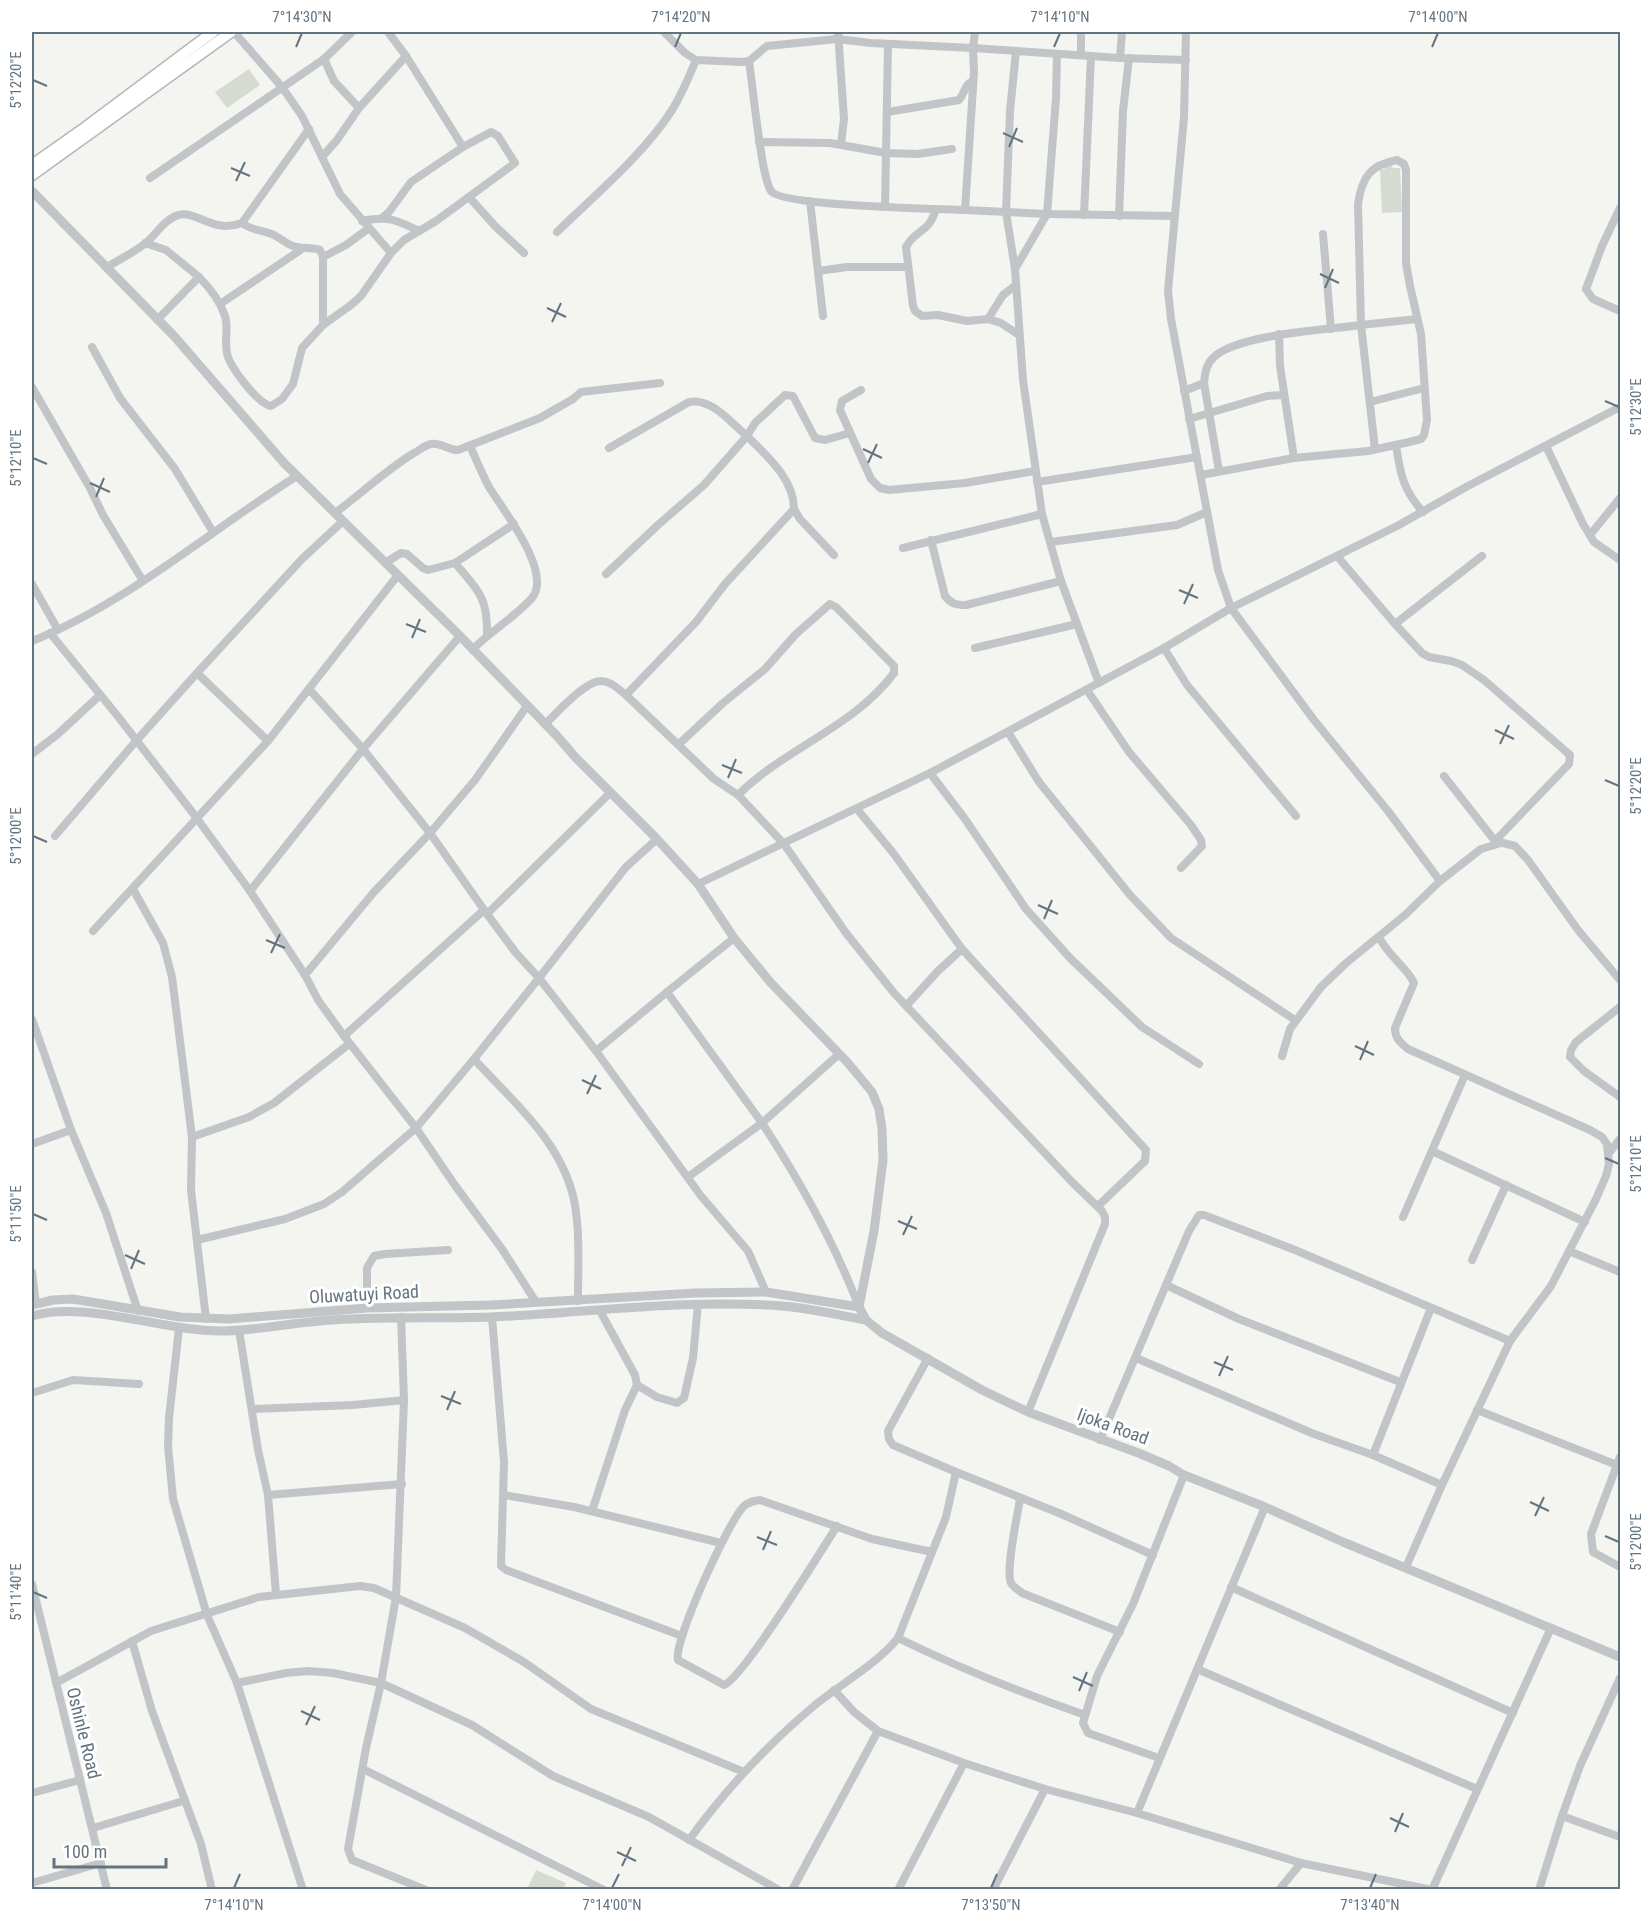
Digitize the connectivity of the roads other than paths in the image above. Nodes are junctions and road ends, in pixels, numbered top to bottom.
1 (213, 32) edge
2 (352, 32) edge
3 (388, 32) edge
4 (664, 32) edge
5 (975, 32) edge
6 (1081, 32) edge
7 (1122, 32) edge
8 (1186, 32) edge
9 (228, 33) edge
10 (837, 35) edge
11 (888, 44) junction
12 (974, 48) junction
13 (1016, 51) junction
14 (1057, 54) junction
15 (1081, 55) junction
16 (406, 56) junction
17 (1090, 56) junction
18 (324, 58) junction
19 (1120, 58) junction
20 (1129, 58) junction
21 (696, 60) junction
22 (1186, 60) junction
23 (749, 61) junction
24 (157, 79) junction
25 (973, 81) junction
26 (282, 87) junction
27 (359, 108) junction
28 (887, 112) junction
29 (309, 129) junction
30 (759, 142) junction
31 (842, 144) junction
32 (463, 147) junction
33 (952, 149) dead end
34 (886, 153) junction
35 (322, 157) junction
36 (32, 165) edge
37 (32, 175) edge
38 (150, 178) dead end
39 (32, 191) edge
40 (469, 197) junction
41 (810, 201) junction
42 (885, 207) junction
43 (1620, 208) edge
44 (936, 209) junction
45 (965, 210) junction
46 (1006, 212) junction
47 (1047, 214) junction
48 (1084, 215) junction
49 (1119, 216) junction
50 (1174, 216) junction
51 (383, 217) junction
52 (362, 221) junction
53 (242, 223) junction
54 (369, 228) junction
55 (419, 231) junction
56 (557, 232) dead end
57 (1323, 234) dead end
58 (146, 243) junction
59 (302, 249) junction
60 (391, 253) junction
61 (524, 253) dead end
62 (323, 257) junction
63 (107, 267) junction
64 (908, 267) junction
65 (1015, 269) junction
66 (818, 271) junction
67 (200, 277) junction
68 (1016, 285) junction
69 (220, 304) junction
70 (1620, 311) edge
71 (823, 316) dead end
72 (988, 319) junction
73 (1417, 319) junction
74 (157, 320) junction
75 (323, 325) junction
76 (1361, 325) junction
77 (1331, 329) junction
78 (1279, 334) junction
79 (1019, 335) junction
80 (92, 347) dead end
81 (1204, 382) junction
82 (660, 383) dead end
83 (32, 387) edge
84 (1424, 388) junction
85 (861, 390) dead end
86 (1184, 391) junction
87 (1284, 394) junction
88 (1370, 402) junction
89 (1620, 408) edge
90 (1209, 414) junction
91 (1189, 419) junction
92 (850, 433) junction
93 (747, 436) junction
94 (1396, 445) junction
95 (470, 446) junction
96 (1546, 446) junction
97 (609, 448) dead end
98 (1375, 449) junction
99 (1197, 457) junction
100 (1294, 458) junction
101 (1035, 471) junction
102 (1219, 471) junction
103 (1201, 475) junction
104 (297, 476) junction
105 (1037, 482) junction
106 (1620, 498) edge
107 (794, 509) junction
108 (1207, 512) junction
109 (1423, 512) junction
110 (335, 513) junction
111 (1042, 514) junction
112 (343, 521) junction
113 (514, 525) junction
114 (213, 532) junction
115 (1590, 535) junction
116 (932, 540) junction
117 (1051, 542) junction
118 (903, 548) dead end
119 (834, 555) dead end
120 (1337, 556) junction
121 (1482, 556) dead end
122 (1620, 560) edge
123 (385, 563) junction
124 (455, 563) junction
125 (606, 573) dead end
126 (398, 575) junction
127 (143, 581) junction
128 (1061, 581) junction
129 (32, 584) edge
130 (1231, 608) junction
131 (1077, 624) junction
132 (1395, 624) junction
133 (54, 632) junction
134 (487, 634) junction
135 (460, 636) junction
136 (32, 641) edge
137 (975, 648) dead end
138 (1164, 648) junction
139 (473, 649) junction
140 (197, 673) junction
141 (1099, 683) junction
142 (309, 689) junction
143 (1087, 690) junction
144 (100, 695) junction
145 (626, 695) junction
146 (527, 706) junction
147 (545, 724) junction
148 (1008, 732) junction
149 (136, 741) junction
150 (268, 741) junction
151 (679, 744) junction
152 (363, 749) junction
153 (32, 754) edge
154 (930, 773) junction
155 (1444, 776) dead end
156 (610, 793) junction
157 (738, 795) junction
158 (857, 808) junction
159 (1296, 816) dead end
160 (196, 817) junction
161 (430, 833) junction
162 (55, 836) dead end
163 (657, 839) junction
164 (1498, 842) junction
165 (784, 844) junction
166 (1181, 868) dead end
167 (1431, 870) junction
168 (1440, 881) junction
169 (698, 885) junction
170 (133, 890) junction
171 (250, 891) junction
172 (1430, 891) junction
173 (486, 912) junction
174 (93, 931) dead end
175 (1379, 937) junction
176 (734, 938) junction
177 (962, 949) junction
178 (305, 975) junction
179 (539, 978) junction
180 (1620, 981) edge
181 (667, 992) junction
182 (906, 1006) junction
183 (1620, 1007) edge
184 (32, 1019) edge
185 (1295, 1020) junction
186 (344, 1036) junction
187 (349, 1044) junction
188 (596, 1051) junction
189 (838, 1055) junction
190 (1282, 1056) dead end
191 (474, 1059) junction
192 (1200, 1064) dead end
193 (1465, 1074) junction
194 (1620, 1097) edge
195 (762, 1123) junction
196 (416, 1128) junction
197 (71, 1130) junction
198 (192, 1137) junction
199 (1620, 1139) edge
200 (32, 1144) edge
201 (1432, 1151) junction
202 (1609, 1153) junction
203 (688, 1177) junction
204 (1506, 1185) junction
205 (1098, 1206) junction
206 (1403, 1217) dead end
207 (1585, 1222) junction
208 (197, 1240) junction
209 (448, 1250) dead end
210 (1569, 1251) junction
211 (1472, 1260) dead end
212 (32, 1272) edge
213 (1620, 1272) edge
214 (1166, 1285) junction
215 (766, 1292) junction
216 (578, 1301) junction
217 (536, 1302) junction
218 (698, 1304) junction
219 (34, 1305) edge
220 (859, 1307) junction
221 (367, 1308) junction
222 (1431, 1308) junction
223 (138, 1311) junction
224 (600, 1311) junction
225 (36, 1315) edge
226 (401, 1317) junction
227 (492, 1317) junction
228 (206, 1319) junction
229 (866, 1320) junction
230 (179, 1328) junction
231 (239, 1330) junction
232 (1510, 1341) junction
233 (928, 1358) junction
234 (1136, 1358) junction
235 (1401, 1382) junction
236 (139, 1384) dead end
237 (637, 1385) junction
238 (32, 1393) edge
239 (404, 1400) junction
240 (253, 1409) junction
241 (1477, 1410) junction
242 (1028, 1412) junction
243 (1100, 1440) junction
244 (1373, 1455) junction
245 (1620, 1457) edge
246 (1617, 1466) junction
247 (956, 1472) junction
248 (1184, 1475) junction
249 (402, 1484) junction
250 (1442, 1485) junction
251 (268, 1495) junction
252 (504, 1495) junction
253 (1020, 1498) junction
254 (1265, 1507) junction
255 (592, 1511) junction
256 (837, 1526) junction
257 (721, 1543) junction
258 (932, 1552) junction
259 (1153, 1555) junction
260 (1406, 1567) junction
261 (1620, 1567) edge
262 (32, 1584) edge
263 (1231, 1587) junction
264 (276, 1594) junction
265 (396, 1597) junction
266 (207, 1615) junction
267 (1551, 1628) junction
268 (1120, 1632) junction
269 (682, 1636) junction
270 (898, 1638) junction
271 (132, 1641) junction
272 (1620, 1657) edge
273 (1197, 1669) junction
274 (1620, 1678) edge
275 (56, 1683) junction
276 (237, 1683) junction
277 (381, 1683) junction
278 (834, 1690) junction
279 (1513, 1713) junction
280 (1085, 1715) junction
281 (878, 1731) junction
282 (1159, 1758) junction
283 (964, 1763) junction
284 (363, 1769) junction
285 (744, 1772) junction
286 (80, 1780) junction
287 (1046, 1789) junction
288 (1477, 1790) junction
289 (32, 1793) edge
290 (183, 1801) junction
291 (1137, 1813) junction
292 (1562, 1816) junction
293 (93, 1828) junction
294 (1620, 1837) edge
295 (689, 1840) junction
296 (101, 1863) junction
297 (1301, 1863) junction
298 (32, 1883) edge
299 (405, 1886) edge
300 (1432, 1889) edge
301 (107, 1890) edge
302 (212, 1890) edge
303 (303, 1890) edge
304 (426, 1890) edge
305 (604, 1890) edge
306 (779, 1890) edge
307 (792, 1890) edge
308 (898, 1890) edge
309 (993, 1890) edge
310 (1279, 1890) edge
311 (1539, 1890) edge

1 - 24 main road
2 - 18 street
3 - 16 street
4 - 21 street
5 - 12 street
6 - 15 street
7 - 19 street
8 - 22 street
9 - 24 main road
9 - 26 street
10 - 11 street
10 - 23 street
10 - 31 street
11 - 12 street
11 - 28 street
12 - 13 street
12 - 25 street
13 - 14 street
13 - 46 street
14 - 15 street
14 - 47 street
15 - 17 street
16 - 27 street
16 - 32 street
17 - 19 street
17 - 48 street
18 - 26 street
18 - 27 street
19 - 20 street
20 - 22 street
20 - 49 street
21 - 23 street
21 - 56 street
22 - 50 street
23 - 30 street
24 - 36 main road
24 - 37 main road
25 - 28 street
25 - 45 street
26 - 29 street
26 - 38 street
27 - 35 street
28 - 34 street
29 - 35 street
29 - 53 street
30 - 31 street
30 - 41 street
31 - 34 street
32 - 40 street
32 - 51 street
33 - 34 street
34 - 42 street
35 - 52 street
39 - 63 street
40 - 55 street
40 - 61 street
41 - 42 street
41 - 66 street
42 - 44 street
43 - 70 street
44 - 45 street
44 - 64 street
45 - 46 street
46 - 47 street
46 - 65 street
47 - 48 street
47 - 65 street
48 - 49 street
49 - 50 street
50 - 86 street
51 - 52 street
51 - 55 street
52 - 54 street
53 - 58 street
53 - 59 street
54 - 60 street
54 - 62 street
55 - 60 street
57 - 77 street
58 - 63 street
58 - 67 street
59 - 62 street
59 - 69 street
60 - 75 street
62 - 75 street
63 - 74 street
64 - 66 street
64 - 72 street
65 - 68 street
66 - 71 street
67 - 69 street
67 - 74 street
68 - 72 street
68 - 79 street
69 - 75 street
72 - 79 street
73 - 76 street
73 - 76 street
73 - 84 street
74 - 104 street
76 - 77 street
76 - 88 street
77 - 78 street
78 - 81 street
78 - 87 street
79 - 101 street
80 - 114 street
81 - 86 street
81 - 90 street
82 - 95 street
83 - 127 street
84 - 88 street
84 - 94 street
85 - 92 street
86 - 91 street
87 - 90 street
87 - 100 street
88 - 98 street
89 - 96 street
90 - 91 street
90 - 102 street
91 - 99 street
92 - 93 street
92 - 101 street
93 - 97 street
93 - 107 street
93 - 125 street
94 - 98 street
94 - 109 street
95 - 110 street
95 - 113 street
96 - 109 street
96 - 115 street
98 - 100 street
99 - 103 street
99 - 105 street
100 - 102 street
101 - 105 street
102 - 103 street
103 - 108 street
104 - 110 street
104 - 114 street
105 - 111 street
106 - 115 street
107 - 119 street
107 - 145 street
108 - 117 street
108 - 130 street
109 - 120 street
110 - 112 street
111 - 116 street
111 - 117 street
112 - 123 street
112 - 140 street
113 - 124 street
113 - 134 street
114 - 127 street
115 - 122 street
116 - 118 street
116 - 128 street
117 - 128 street
120 - 130 street
120 - 132 street
121 - 132 street
123 - 124 street
123 - 126 street
124 - 134 street
126 - 135 street
126 - 142 street
127 - 133 street
128 - 131 street
129 - 133 street
130 - 138 street
130 - 167 street
131 - 137 street
131 - 141 street
132 - 164 street
133 - 136 street
133 - 144 street
134 - 139 street
135 - 139 street
135 - 152 street
138 - 141 street
138 - 159 street
139 - 146 street
140 - 149 street
140 - 150 street
141 - 143 street
142 - 150 street
142 - 152 street
143 - 148 street
143 - 166 street
144 - 149 street
144 - 153 street
145 - 147 street
145 - 151 street
146 - 147 street
146 - 161 street
147 - 156 street
148 - 154 street
148 - 185 street
149 - 160 street
149 - 162 street
150 - 160 street
151 - 157 street
151 - 157 street
152 - 161 street
152 - 171 street
154 - 158 street
154 - 192 street
155 - 164 street
156 - 163 street
156 - 173 street
157 - 165 street
158 - 165 street
158 - 177 street
160 - 170 street
160 - 171 street
161 - 173 street
161 - 178 street
163 - 169 street
163 - 179 street
164 - 168 street
164 - 180 street
165 - 169 street
165 - 182 street
167 - 168 street
167 - 172 street
168 - 172 street
169 - 176 street
170 - 174 street
170 - 198 street
171 - 178 street
172 - 175 street
173 - 179 street
173 - 186 street
175 - 185 street
175 - 193 street
176 - 181 street
176 - 189 street
177 - 182 street
177 - 205 street
178 - 186 street
179 - 188 street
179 - 191 street
181 - 188 street
181 - 195 street
182 - 205 street
183 - 194 street
184 - 197 street
185 - 190 street
186 - 187 street
187 - 196 street
187 - 198 street
188 - 203 street
189 - 195 street
189 - 220 street
191 - 196 street
191 - 216 street
193 - 201 street
193 - 202 street
195 - 203 street
195 - 220 street
196 - 208 street
196 - 217 street
197 - 200 street
197 - 223 street
198 - 208 street
199 - 202 street
201 - 204 street
201 - 206 street
202 - 207 street
203 - 215 street
204 - 207 street
204 - 211 street
205 - 242 street
207 - 210 street
208 - 228 street
209 - 221 street
210 - 213 street
210 - 232 street
212 - 219 street
214 - 222 street
214 - 234 street
214 - 235 street
215 - 216 street, Oluwatuyi Road
215 - 220 street, Oluwatuyi Road
216 - 217 street, Oluwatuyi Road
217 - 221 street, Oluwatuyi Road
218 - 224 street, Oluwatuyi Road
218 - 229 street, Oluwatuyi Road
218 - 237 street
219 - 223 street, Oluwatuyi Road
220 - 229 street
221 - 228 street, Oluwatuyi Road
222 - 232 street
222 - 235 street
223 - 228 street, Oluwatuyi Road
224 - 227 street, Oluwatuyi Road
224 - 237 street
225 - 230 street, Oluwatuyi Road
226 - 227 street, Oluwatuyi Road
226 - 231 street, Oluwatuyi Road
226 - 239 street
227 - 252 street
229 - 233 street, Ijoka Road
230 - 231 street, Oluwatuyi Road
230 - 266 street
231 - 240 street
232 - 241 street
233 - 242 street, Ijoka Road
233 - 247 street
234 - 243 street
234 - 244 street
235 - 244 street
236 - 238 street
237 - 255 street
239 - 240 street
239 - 249 street
240 - 251 street
241 - 246 street
241 - 250 street
242 - 243 street, Ijoka Road
243 - 248 street, Ijoka Road
244 - 250 street
245 - 246 street
246 - 261 street
247 - 253 street
247 - 258 street
248 - 254 street, Ijoka Road
248 - 259 street
249 - 251 street
249 - 265 street
250 - 260 street
251 - 264 street
252 - 255 street
252 - 269 street
253 - 259 street
253 - 268 street
254 - 260 street, Ijoka Road
254 - 263 street
255 - 257 street
256 - 257 street
256 - 258 street
256 - 269 street
257 - 269 street
258 - 270 street
259 - 268 street
260 - 267 street, Ijoka Road
262 - 275 street, Oshinle Road
263 - 273 street
263 - 279 street
264 - 265 street
264 - 266 street
265 - 277 street
265 - 285 street
266 - 271 street
266 - 276 street
267 - 272 street, Ijoka Road
267 - 279 street
268 - 280 street
270 - 278 street
270 - 280 street
271 - 275 street
271 - 290 street
273 - 282 street
273 - 288 street
274 - 292 street
275 - 286 street, Oshinle Road
276 - 277 street
276 - 303 street
277 - 284 street
277 - 295 street
278 - 281 street
278 - 285 street
279 - 288 street
280 - 282 street
281 - 283 street
281 - 307 street
282 - 291 street
283 - 287 street
283 - 308 street
284 - 299 street
284 - 305 street
285 - 295 street
286 - 289 street
286 - 293 street, Oshinle Road
287 - 291 street
287 - 309 street
288 - 300 street
290 - 293 street
290 - 302 street
291 - 297 street
292 - 294 street
292 - 311 street
293 - 296 street, Oshinle Road
295 - 306 street
296 - 298 street
296 - 301 street, Oshinle Road
297 - 300 street
297 - 310 street
299 - 304 street

